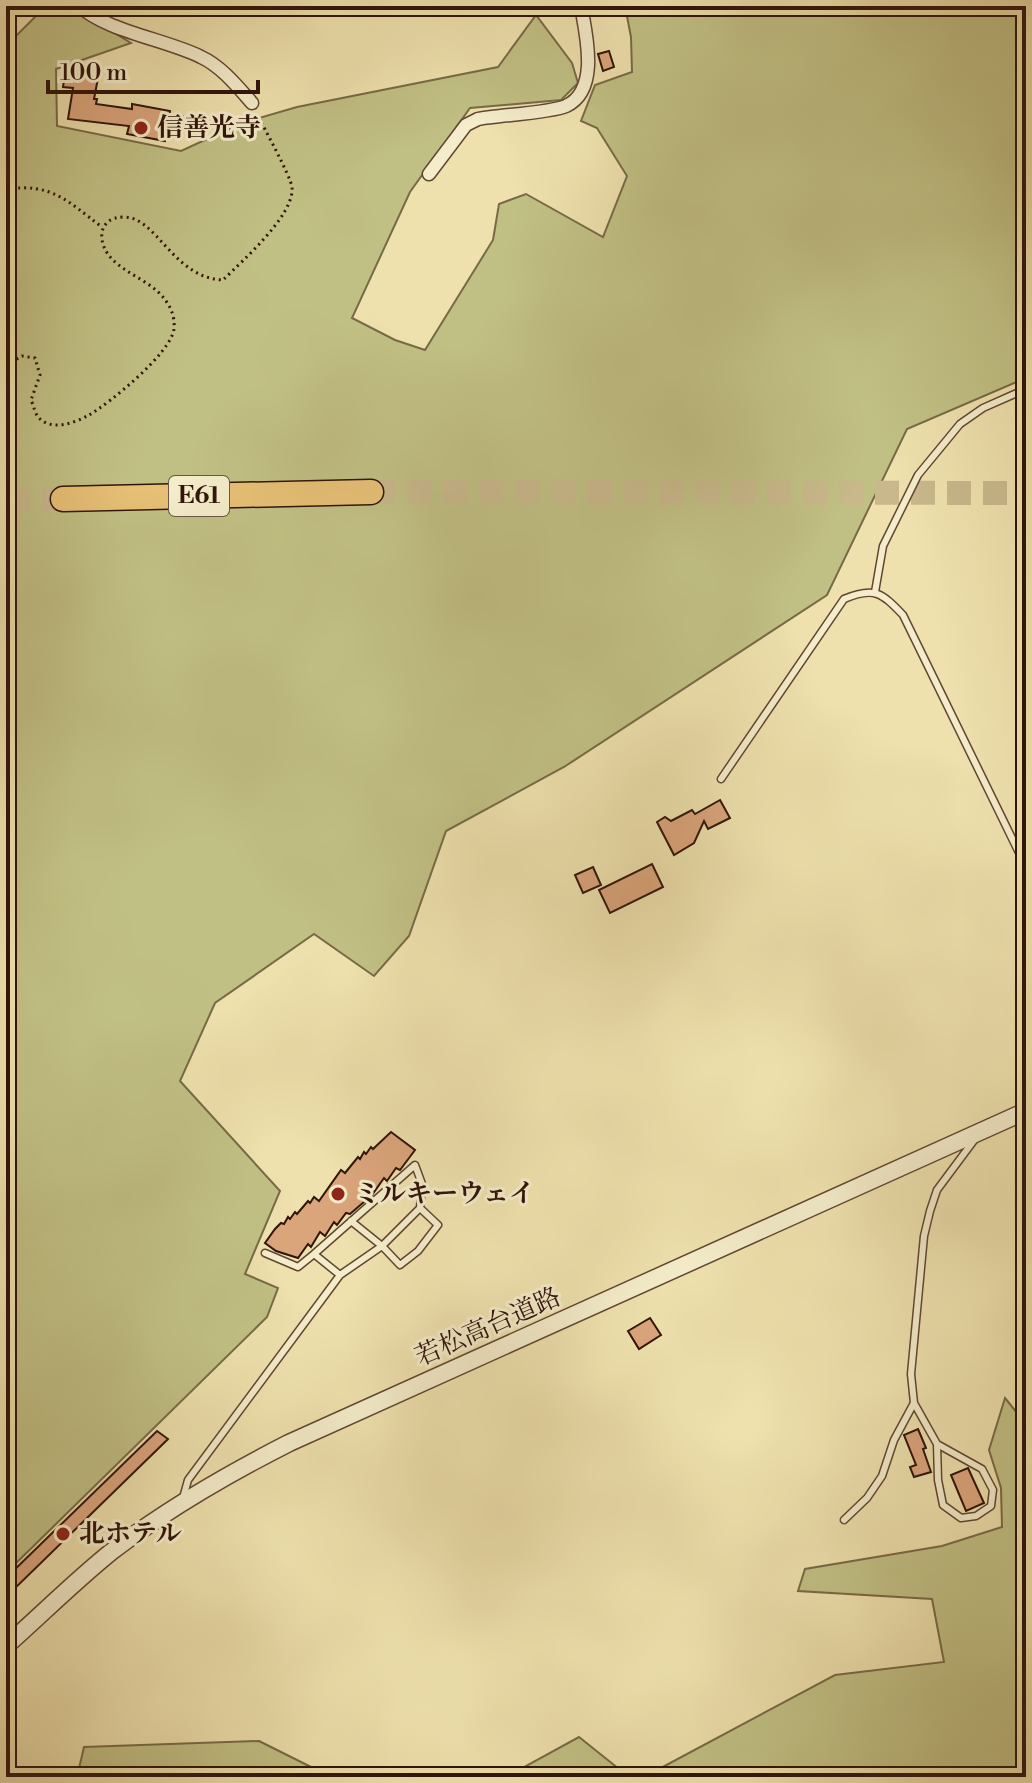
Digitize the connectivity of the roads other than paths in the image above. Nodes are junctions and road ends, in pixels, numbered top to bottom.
1 (80, 6) edge
2 (581, 6) edge
3 (252, 103) road end
4 (429, 174) dead end
5 (1026, 389) edge
6 (371, 492) tunnel mouth
7 (63, 499) tunnel mouth
8 (875, 592) junction
9 (721, 779) dead end
10 (1026, 867) edge
11 (1026, 1111) edge
12 (980, 1133) junction
13 (420, 1208) junction
14 (351, 1221) junction
15 (382, 1246) junction
16 (265, 1253) dead end
17 (314, 1254) junction
18 (340, 1275) junction
19 (914, 1403) junction
20 (937, 1444) junction
21 (182, 1502) junction
22 (844, 1520) dead end
23 (6, 1646) edge

1 - 3 street
2 - 4 street
5 - 8 lane
6 - 7 highway, E61
8 - 9 lane
8 - 10 lane
11 - 12 street, 若松高台道路
12 - 19 lane
12 - 21 street, 若松高台道路
13 - 14 lane
13 - 15 lane
13 - 15 lane
14 - 15 lane
14 - 17 lane
15 - 18 lane
16 - 17 lane
17 - 18 lane
18 - 21 lane
19 - 20 lane
19 - 22 lane
20 - 20 lane
21 - 23 street, 若松高台道路

